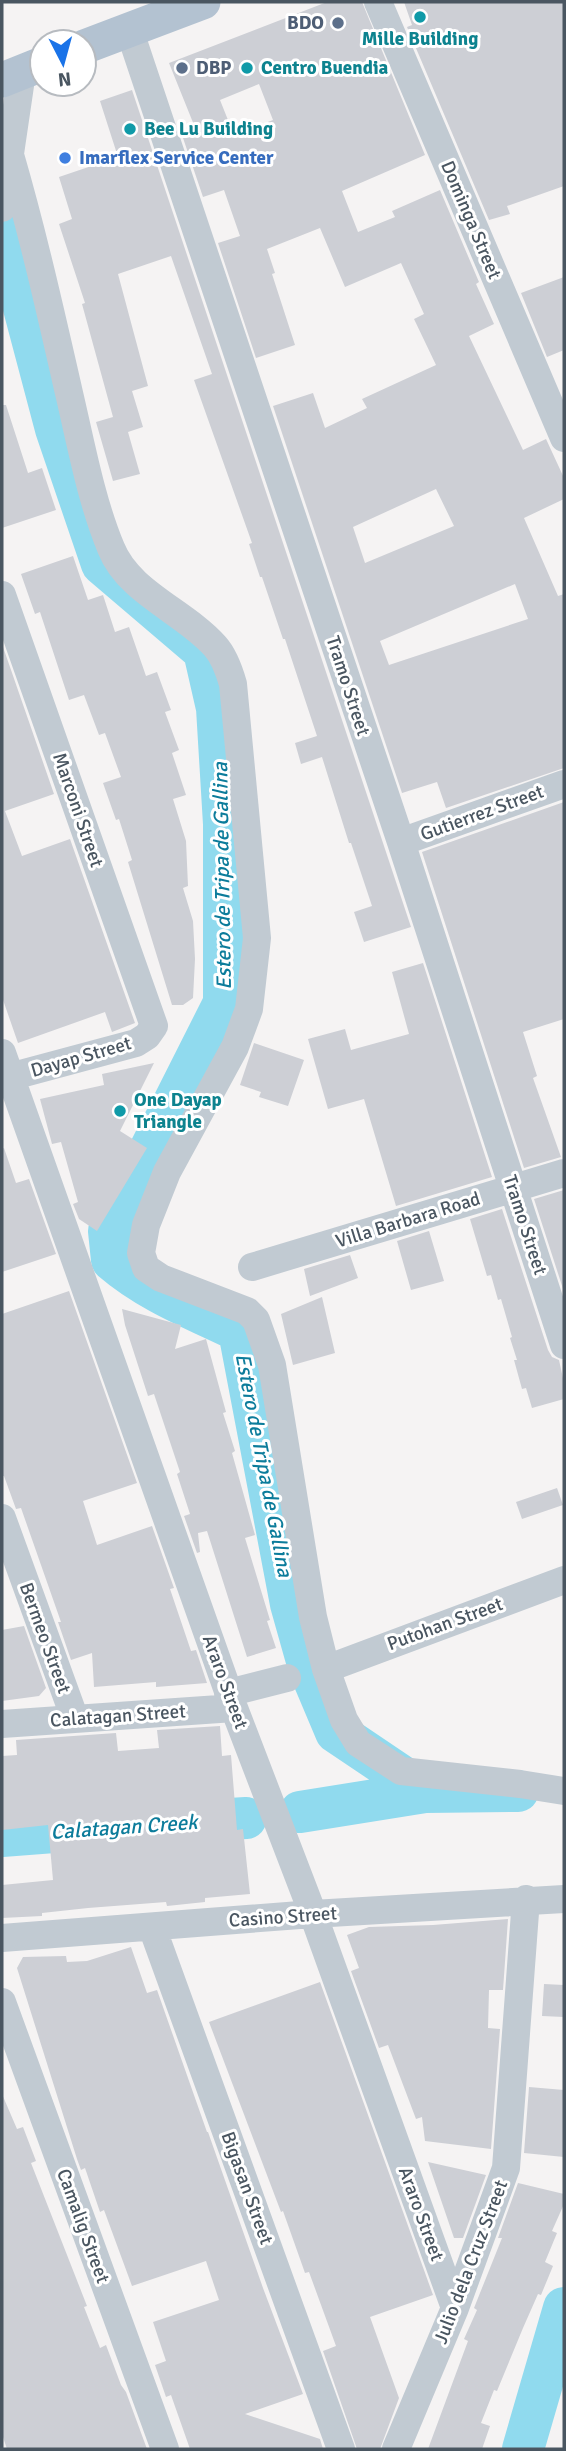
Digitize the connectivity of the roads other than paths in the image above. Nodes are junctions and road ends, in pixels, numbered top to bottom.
1 (202, 2) edge
2 (378, 2) edge
3 (124, 15) edge
4 (98, 36) edge
5 (22, 72) edge
6 (8, 164) junction
7 (2, 208) edge
8 (564, 438) edge
9 (2, 595) edge
10 (564, 784) edge
11 (401, 842) junction
12 (154, 1026) joint
13 (5, 1070) edge
14 (564, 1173) edge
15 (514, 1189) junction
16 (252, 1267) dead end
17 (564, 1345) edge
18 (2, 1518) edge
19 (564, 1580) edge
20 (326, 1669) junction
21 (288, 1678) dead end
22 (231, 1700) junction
23 (75, 1719) junction
24 (2, 1724) edge
25 (564, 1791) edge
26 (526, 1899) junction
27 (564, 1899) edge
28 (313, 1914) junction
29 (152, 1927) junction
30 (2, 1938) edge
31 (2, 2002) edge
32 (455, 2308) junction
33 (165, 2449) edge
34 (341, 2449) edge
35 (396, 2449) edge

1 - 3 main road
2 - 8 street, Dominga Street
3 - 4 main road
3 - 11 street, Tramo Street
5 - 6 street
6 - 7 street
6 - 20 street
9 - 12 street, Marconi Street
10 - 11 street, Gutierrez Street
11 - 15 street, Tramo Street
12 - 13 street, Dayap Street
13 - 22 street, Araro Street
14 - 15 street, Villa Barbara Road
15 - 16 street, Villa Barbara Road
15 - 17 street, Tramo Street
18 - 23 street, Bermeo Street
19 - 20 street, Putohan Street
20 - 25 street
21 - 22 street, Calatagan Street
22 - 23 street, Calatagan Street
22 - 28 street, Araro Street
23 - 24 street, Calatagan Street
26 - 27 street, Casino Street
26 - 28 street, Casino Street
26 - 32 street, Julio dela Cruz Street
28 - 29 street, Casino Street
28 - 32 street, Araro Street
29 - 30 street, Casino Street
29 - 34 street, Bigasan Street
31 - 33 street, Camalig Street
32 - 35 street, Julio dela Cruz Street

